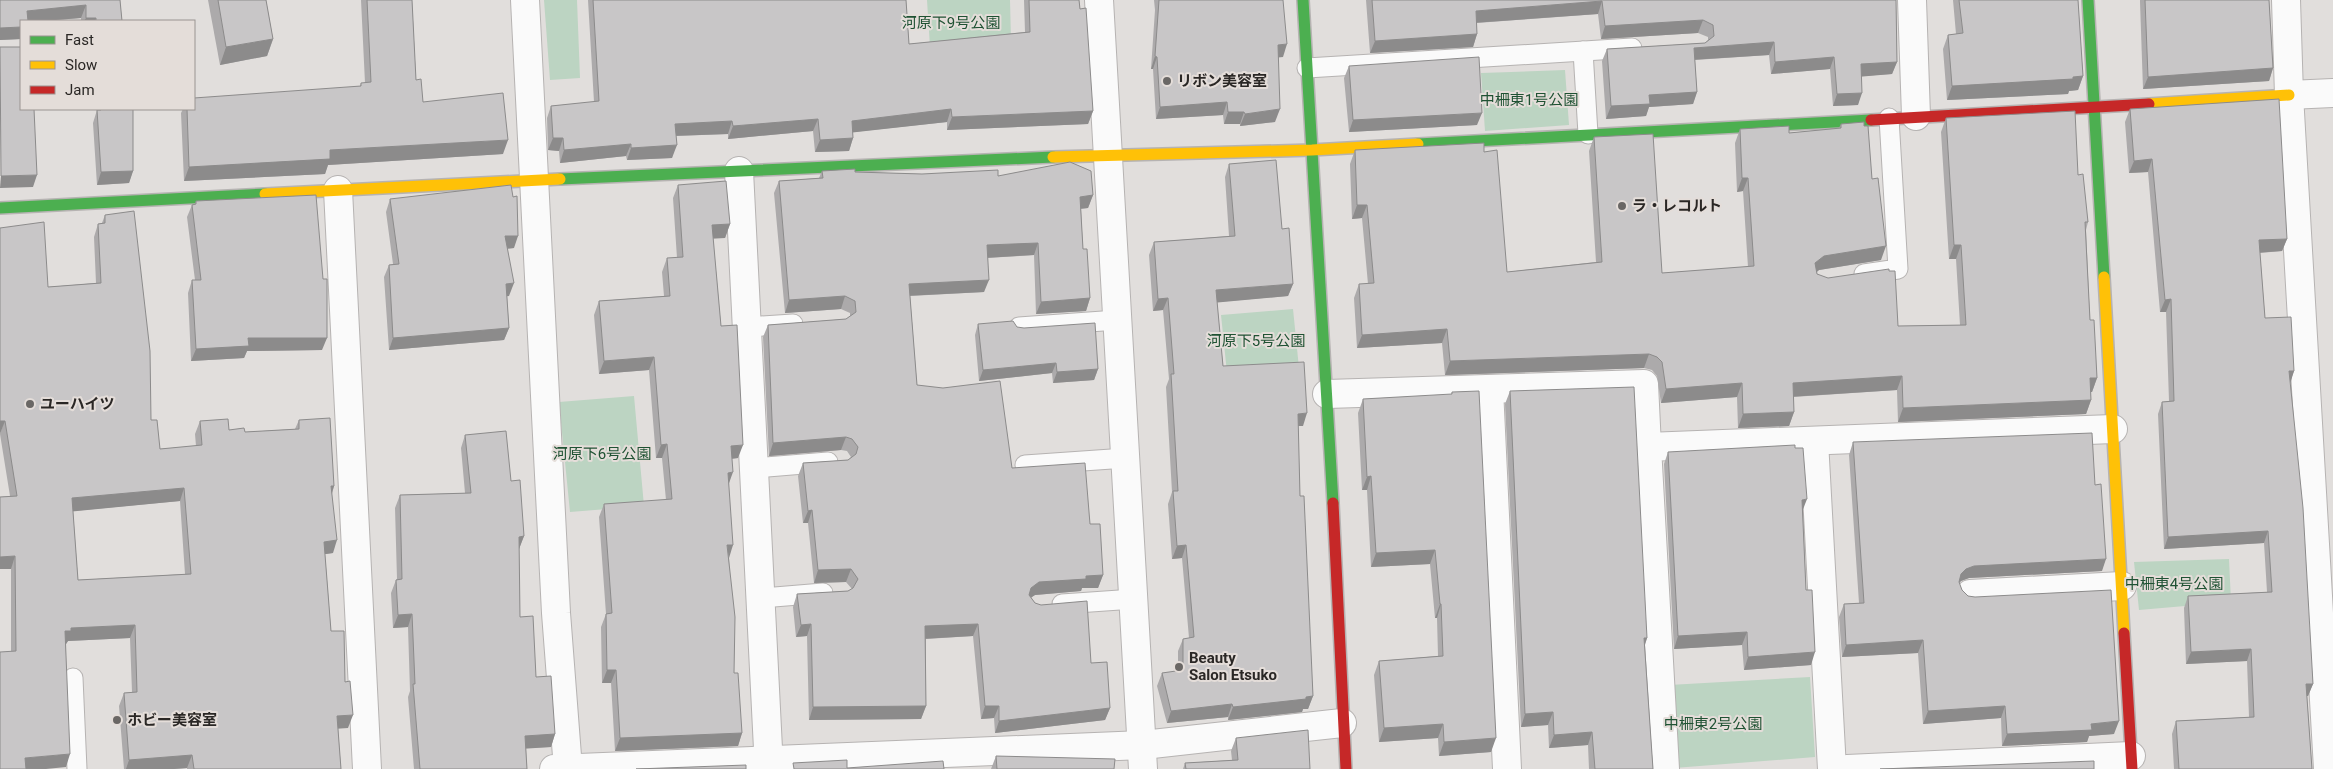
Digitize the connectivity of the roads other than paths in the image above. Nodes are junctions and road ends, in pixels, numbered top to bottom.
1 (525, 0) edge
2 (1099, 0) edge
3 (1303, 0) edge
4 (1912, 0) edge
5 (2088, 0) edge
6 (2286, 0) edge
7 (1651, 47) edge
8 (1583, 50) junction
9 (1307, 68) junction
10 (2333, 92) edge
11 (2289, 95) junction
12 (2094, 108) junction
13 (1916, 116) junction
14 (1889, 118) junction
15 (1588, 134) junction
16 (1312, 150) junction
17 (1107, 155) junction
18 (739, 171) junction
19 (535, 180) junction
20 (338, 190) junction
21 (0, 208) edge
22 (1850, 277) edge
23 (1117, 320) junction
24 (813, 322) edge
25 (1019, 327) edge
26 (747, 328) junction
27 (1489, 389) junction
28 (1328, 394) junction
29 (2113, 429) junction
30 (1814, 440) junction
31 (1647, 447) junction
32 (1126, 458) junction
33 (842, 461) edge
34 (1024, 465) edge
35 (754, 468) junction
36 (2122, 586) junction
37 (842, 592) edge
38 (1970, 594) edge
39 (761, 598) junction
40 (1134, 599) junction
41 (1046, 606) edge
42 (73, 678) dead end
43 (1342, 722) junction
44 (1143, 757) edge
45 (2132, 762) edge
46 (769, 765) edge
47 (77, 769) edge
48 (366, 769) edge
49 (554, 769) edge
50 (568, 769) edge
51 (1346, 769) edge
52 (1507, 769) edge
53 (1665, 769) edge
54 (1832, 769) edge
55 (1847, 769) edge
56 (2328, 769) edge

1 - 19 street
2 - 17 street
3 - 9 street
4 - 13 street
5 - 12 street
6 - 11 street
7 - 8 lane
8 - 9 lane
8 - 15 lane
9 - 16 street
10 - 11 street
11 - 12 street
11 - 56 street
12 - 13 street
12 - 29 street
13 - 14 street
14 - 15 street
14 - 22 lane
15 - 16 street
16 - 17 street
16 - 28 street
17 - 18 street
17 - 23 street
18 - 19 street
18 - 26 street
19 - 20 street
19 - 50 street
20 - 21 street
20 - 48 street
23 - 25 lane
23 - 32 street
24 - 26 lane
26 - 35 street
27 - 28 street
27 - 31 street
27 - 52 street
28 - 43 street
29 - 30 street
29 - 36 street
30 - 31 street
30 - 54 street
31 - 53 street
32 - 34 lane
32 - 40 street
33 - 35 lane
35 - 39 street
36 - 38 street
36 - 45 street
37 - 39 lane
39 - 46 street
40 - 41 lane
40 - 44 street
42 - 47 lane
43 - 44 street
43 - 51 street
44 - 46 street
45 - 55 street
46 - 50 street
49 - 50 street

